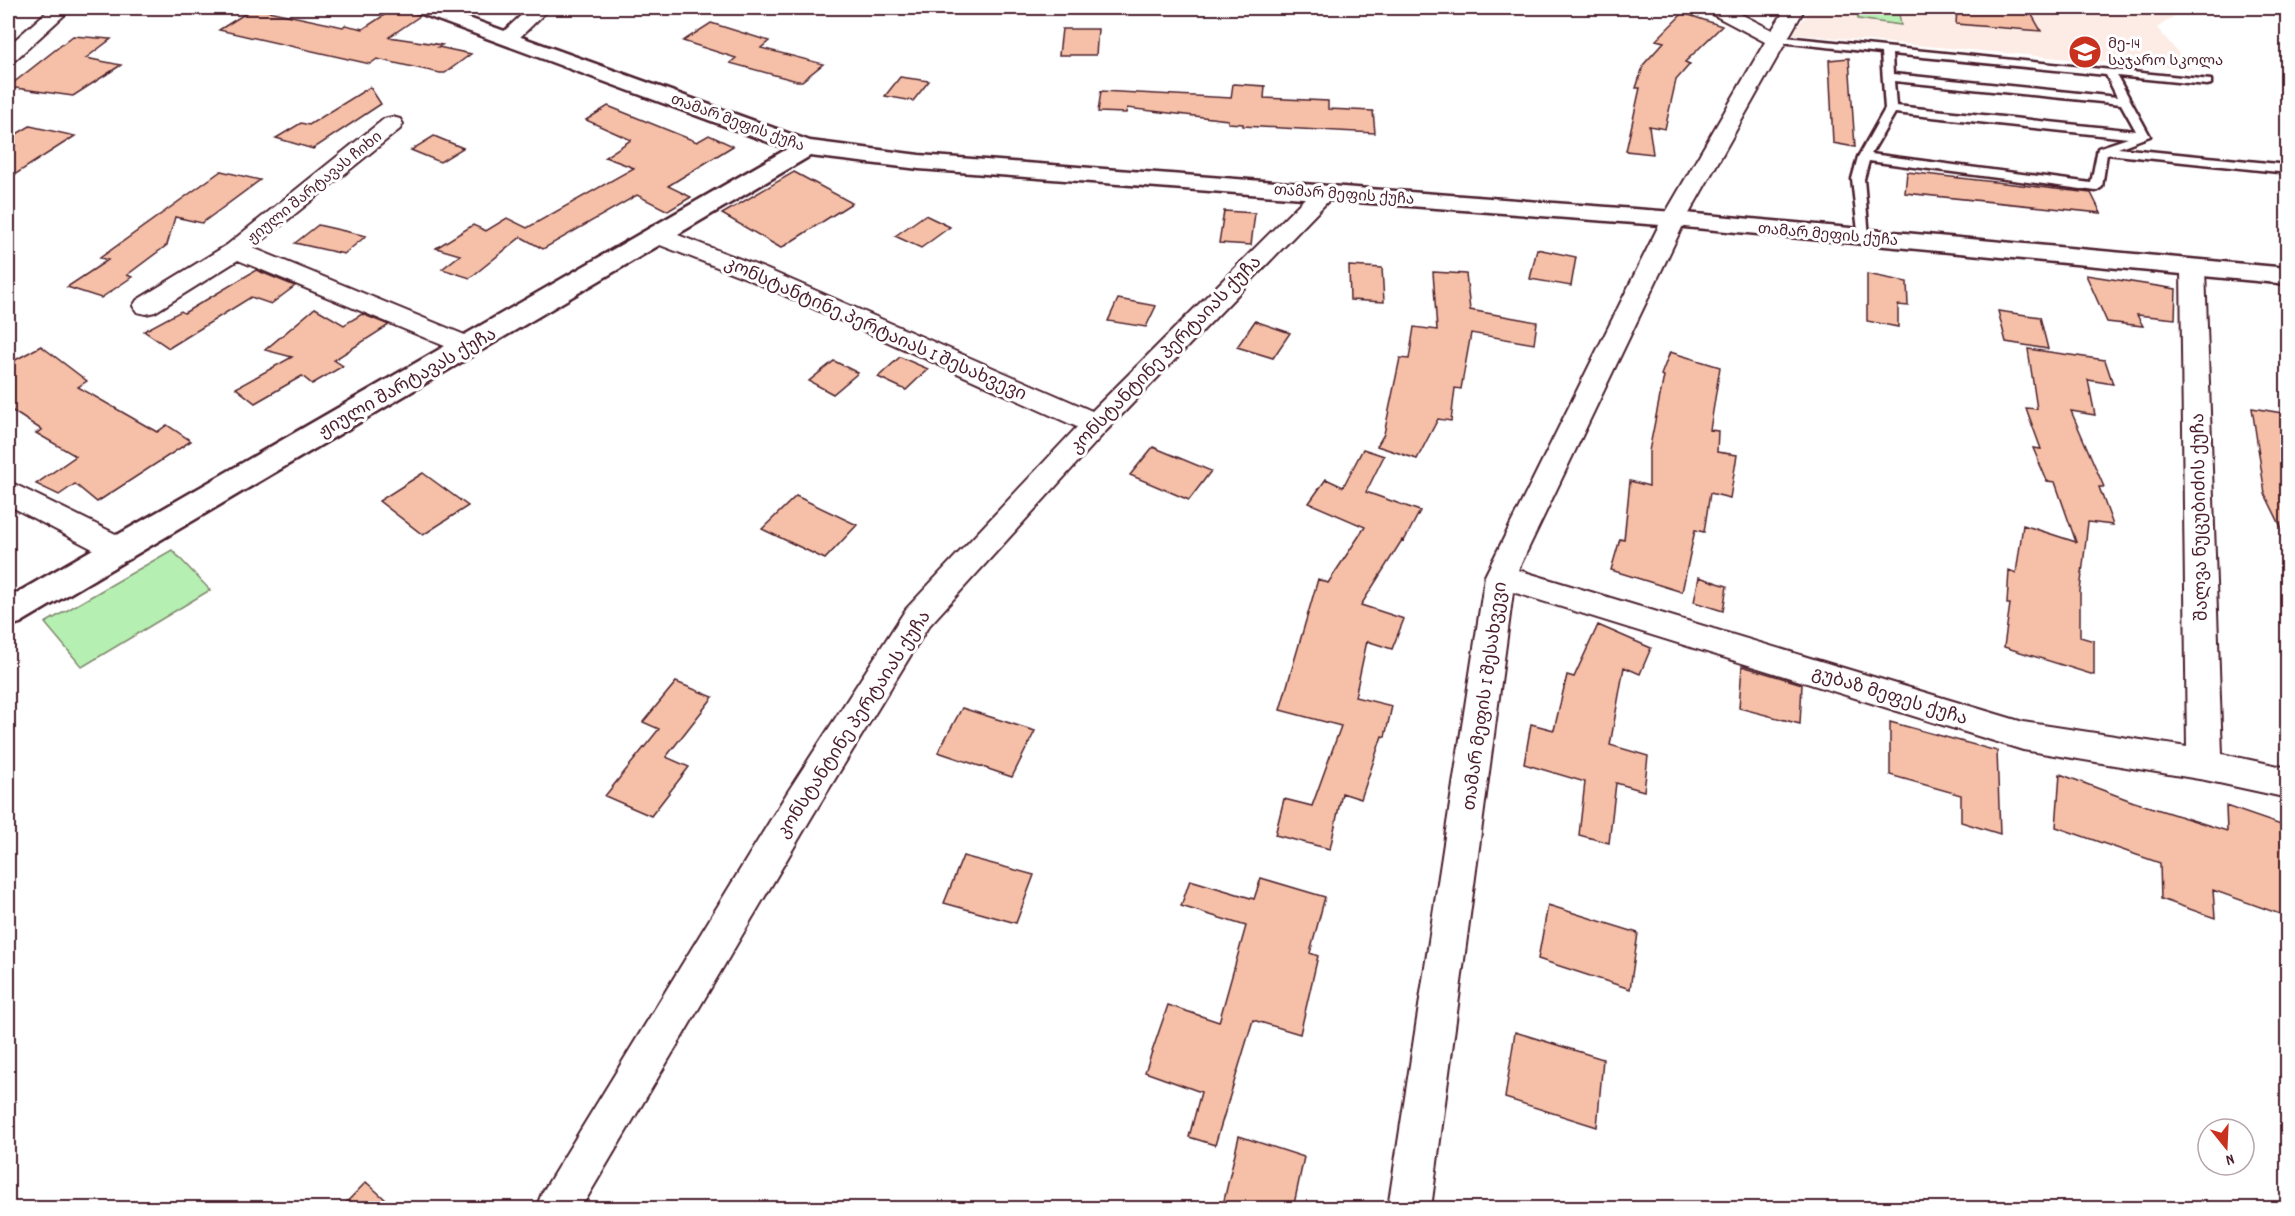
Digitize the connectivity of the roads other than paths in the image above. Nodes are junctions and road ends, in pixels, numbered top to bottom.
1 (62, 8) edge
2 (423, 8) edge
3 (540, 8) edge
4 (1715, 8) edge
5 (1795, 8) edge
6 (508, 38) junction
7 (1775, 39) junction
8 (1886, 52) junction
9 (8, 56) edge
10 (2110, 74) junction
11 (1888, 77) junction
12 (2207, 82) dead end
13 (2125, 101) junction
14 (1891, 110) junction
15 (392, 124) dead end
16 (2144, 136) junction
17 (806, 148) junction
18 (2102, 150) junction
19 (1864, 157) junction
20 (2288, 169) edge
21 (1323, 193) junction
22 (1674, 219) junction
23 (656, 235) junction
24 (1863, 237) junction
25 (236, 250) junction
26 (2193, 269) junction
27 (2288, 276) edge
28 (146, 306) dead end
29 (468, 346) junction
30 (1096, 424) junction
31 (8, 492) edge
32 (121, 550) junction
33 (1500, 576) junction
34 (8, 614) edge
35 (2205, 765) junction
36 (2288, 783) edge
37 (557, 1209) edge
38 (1409, 1209) edge

1 - 9 street
2 - 6 street, თამარ მეფის ქუჩა
3 - 6 street
4 - 7 street
5 - 7 street, თამარ მეფის I შესახვევი
6 - 17 street, თამარ მეფის ქუჩა
7 - 8 lane
7 - 22 street, თამარ მეფის I შესახვევი
8 - 10 lane
8 - 11 lane
10 - 12 lane
10 - 13 lane
11 - 13 lane
11 - 14 lane
13 - 16 lane
14 - 16 lane
14 - 19 lane
15 - 25 street, ჟიული შარტავას ჩიხი
16 - 18 lane
17 - 21 street, თამარ მეფის ქუჩა
17 - 23 street, ჟიული შარტავას ქუჩა
18 - 19 lane
18 - 20 lane
19 - 24 lane
21 - 22 street, თამარ მეფის ქუჩა
21 - 30 street, კონსტანტინე პერტაიას ქუჩა
22 - 24 street, თამარ მეფის ქუჩა
22 - 33 street, თამარ მეფის I შესახვევი
23 - 29 street, ჟიული შარტავას ქუჩა
23 - 30 street, კონსტანტინე პერტაიას I შესახვევი
24 - 26 street, თამარ მეფის ქუჩა
25 - 28 street, ჟიული შარტავას ჩიხი
25 - 29 street, ჟიული შარტავას ჩიხი
26 - 27 street, თამარ მეფის ქუჩა
26 - 35 street, შალვა ნუცუბიძის ქუჩა
29 - 32 street, ჟიული შარტავას ქუჩა
30 - 37 street, კონსტანტინე პერტაიას ქუჩა
31 - 32 street
32 - 34 street, ჟიული შარტავას ქუჩა
33 - 35 street, გუბაზ მეფეს ქუჩა
33 - 38 street, თამარ მეფის I შესახვევი
35 - 36 street, გუბაზ მეფეს ქუჩა

